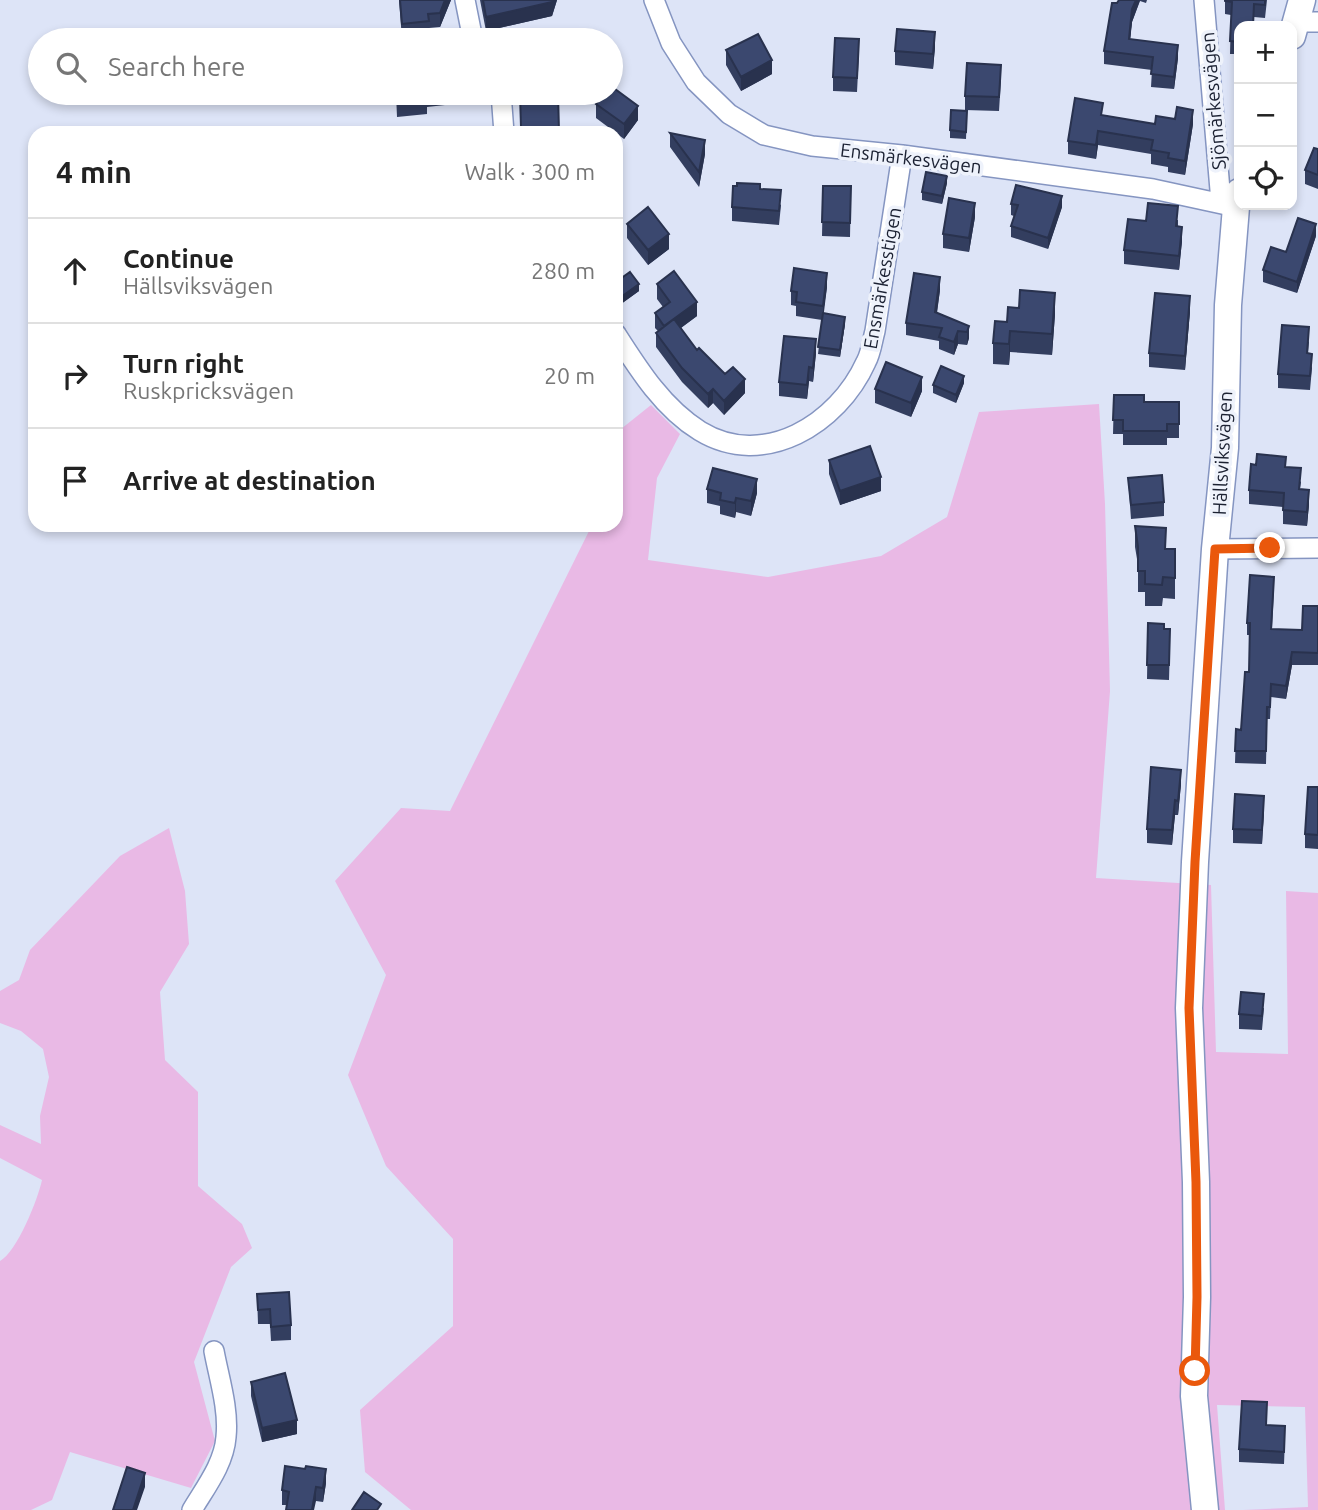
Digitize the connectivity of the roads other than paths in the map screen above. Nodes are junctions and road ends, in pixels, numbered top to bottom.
1 (465, 0) edge
2 (654, 0) edge
3 (1204, 0) edge
4 (471, 28) edge
5 (502, 105) edge
6 (503, 126) edge
7 (902, 155) junction
8 (1232, 200) edge
9 (623, 344) edge
10 (1318, 548) edge
11 (1215, 549) junction
12 (214, 1351) dead end
13 (192, 1510) edge
14 (1205, 1510) edge

1 - 4 street
2 - 7 street, Ensmärkesvägen
3 - 8 street, Sjömärkesvägen
5 - 6 street
7 - 8 street, Ensmärkesvägen
7 - 9 street, Ensmärkesstigen
8 - 11 street, Hällsviksvägen
10 - 11 street
11 - 14 street, Hällsviksvägen
12 - 13 street

